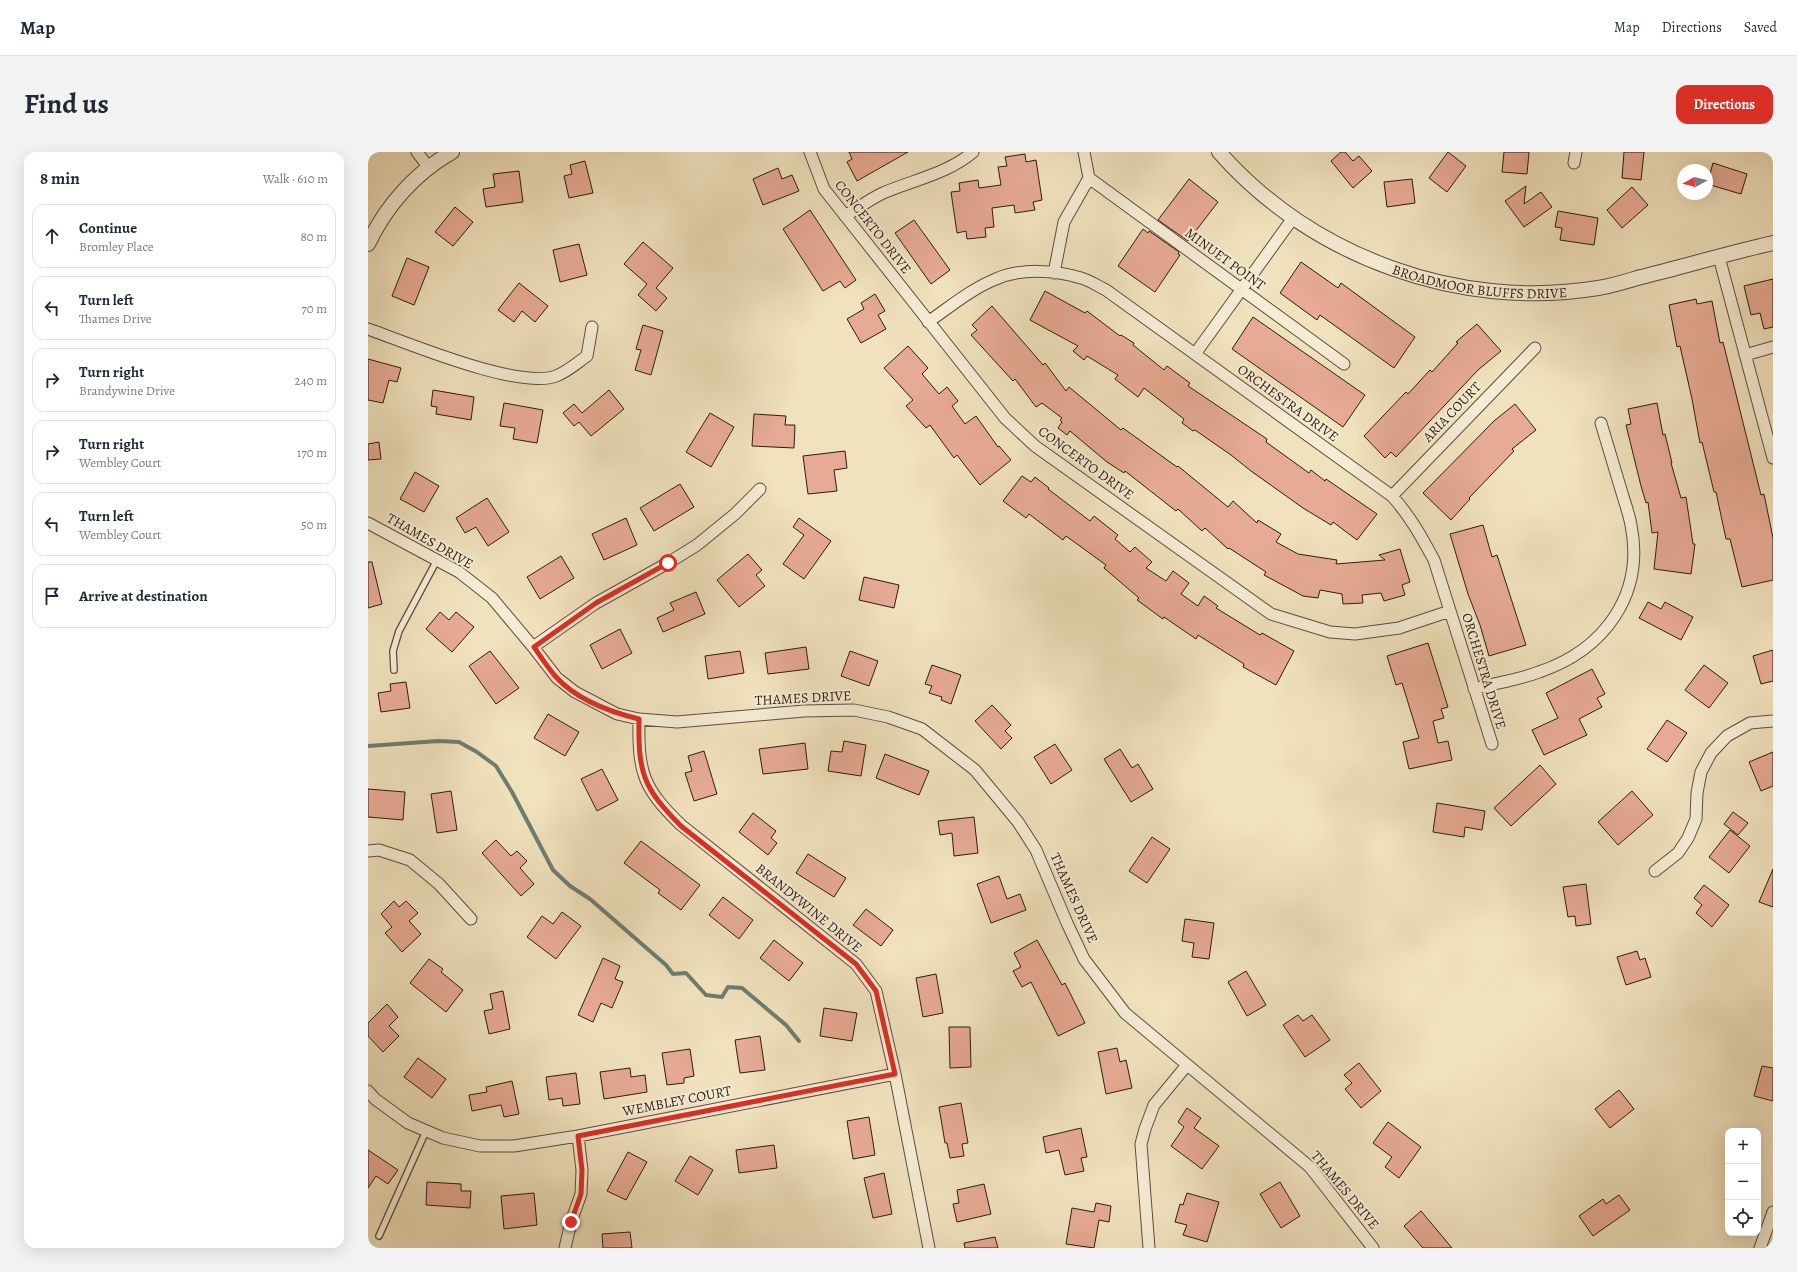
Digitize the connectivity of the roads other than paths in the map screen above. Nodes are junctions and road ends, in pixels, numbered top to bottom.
1 (417, 152) edge
2 (452, 152) edge
3 (810, 152) edge
4 (973, 152) edge
5 (1084, 152) edge
6 (1219, 152) edge
7 (429, 168) junction
8 (1089, 178) junction
9 (846, 216) junction
10 (1293, 218) junction
11 (1773, 243) edge
12 (368, 244) edge
13 (1719, 257) junction
14 (1054, 272) junction
15 (1242, 290) junction
16 (928, 322) junction
17 (592, 327) dead end
18 (368, 329) edge
19 (1773, 347) edge
20 (1535, 348) dead end
21 (1195, 354) junction
22 (1745, 355) junction
23 (1344, 364) dead end
24 (1601, 423) dead end
25 (1773, 458) edge
26 (760, 489) dead end
27 (1392, 496) junction
28 (368, 524) edge
29 (438, 560) junction
30 (1450, 611) junction
31 (534, 647) junction
32 (394, 670) dead end
33 (1474, 689) junction
34 (639, 719) junction
35 (1773, 721) edge
36 (1492, 744) dead end
37 (368, 851) edge
38 (1655, 871) dead end
39 (471, 919) dead end
40 (1187, 1065) junction
41 (895, 1074) junction
42 (368, 1091) edge
43 (426, 1131) junction
44 (578, 1136) junction
45 (1773, 1212) edge
46 (379, 1236) dead end
47 (565, 1248) edge
48 (929, 1248) edge
49 (1149, 1248) edge
50 (1373, 1248) edge
51 (1760, 1248) edge

1 - 7 street
2 - 7 street
3 - 9 street, CONCERTO DRIVE
4 - 9 street
5 - 8 street
6 - 10 street, BROADMOOR BLUFFS DRIVE
7 - 12 street
8 - 14 street
8 - 15 street, MINUET POINT
9 - 16 street, CONCERTO DRIVE
10 - 13 street, BROADMOOR BLUFFS DRIVE
10 - 15 street
11 - 13 street, BROADMOOR BLUFFS DRIVE
13 - 22 street
14 - 16 street, ORCHESTRA DRIVE
14 - 21 street, ORCHESTRA DRIVE
15 - 21 street
15 - 23 street, MINUET POINT
16 - 30 street, CONCERTO DRIVE
17 - 18 street
19 - 22 street
20 - 27 street, ARIA COURT
21 - 27 street, ORCHESTRA DRIVE
22 - 25 street
24 - 33 street
26 - 31 street
27 - 30 street, ORCHESTRA DRIVE
28 - 29 street, THAMES DRIVE
29 - 31 street, THAMES DRIVE
29 - 32 lane
30 - 33 street, ORCHESTRA DRIVE
31 - 34 street, THAMES DRIVE
33 - 36 street, ORCHESTRA DRIVE
34 - 40 street, THAMES DRIVE
34 - 41 street, BRANDYWINE DRIVE
35 - 38 street
37 - 39 street
40 - 49 street
40 - 50 street, THAMES DRIVE
41 - 44 street, WEMBLEY COURT
41 - 48 street, BRANDYWINE DRIVE
42 - 43 street, WEMBLEY COURT
43 - 44 street, WEMBLEY COURT
43 - 46 lane
44 - 47 street
45 - 51 street

